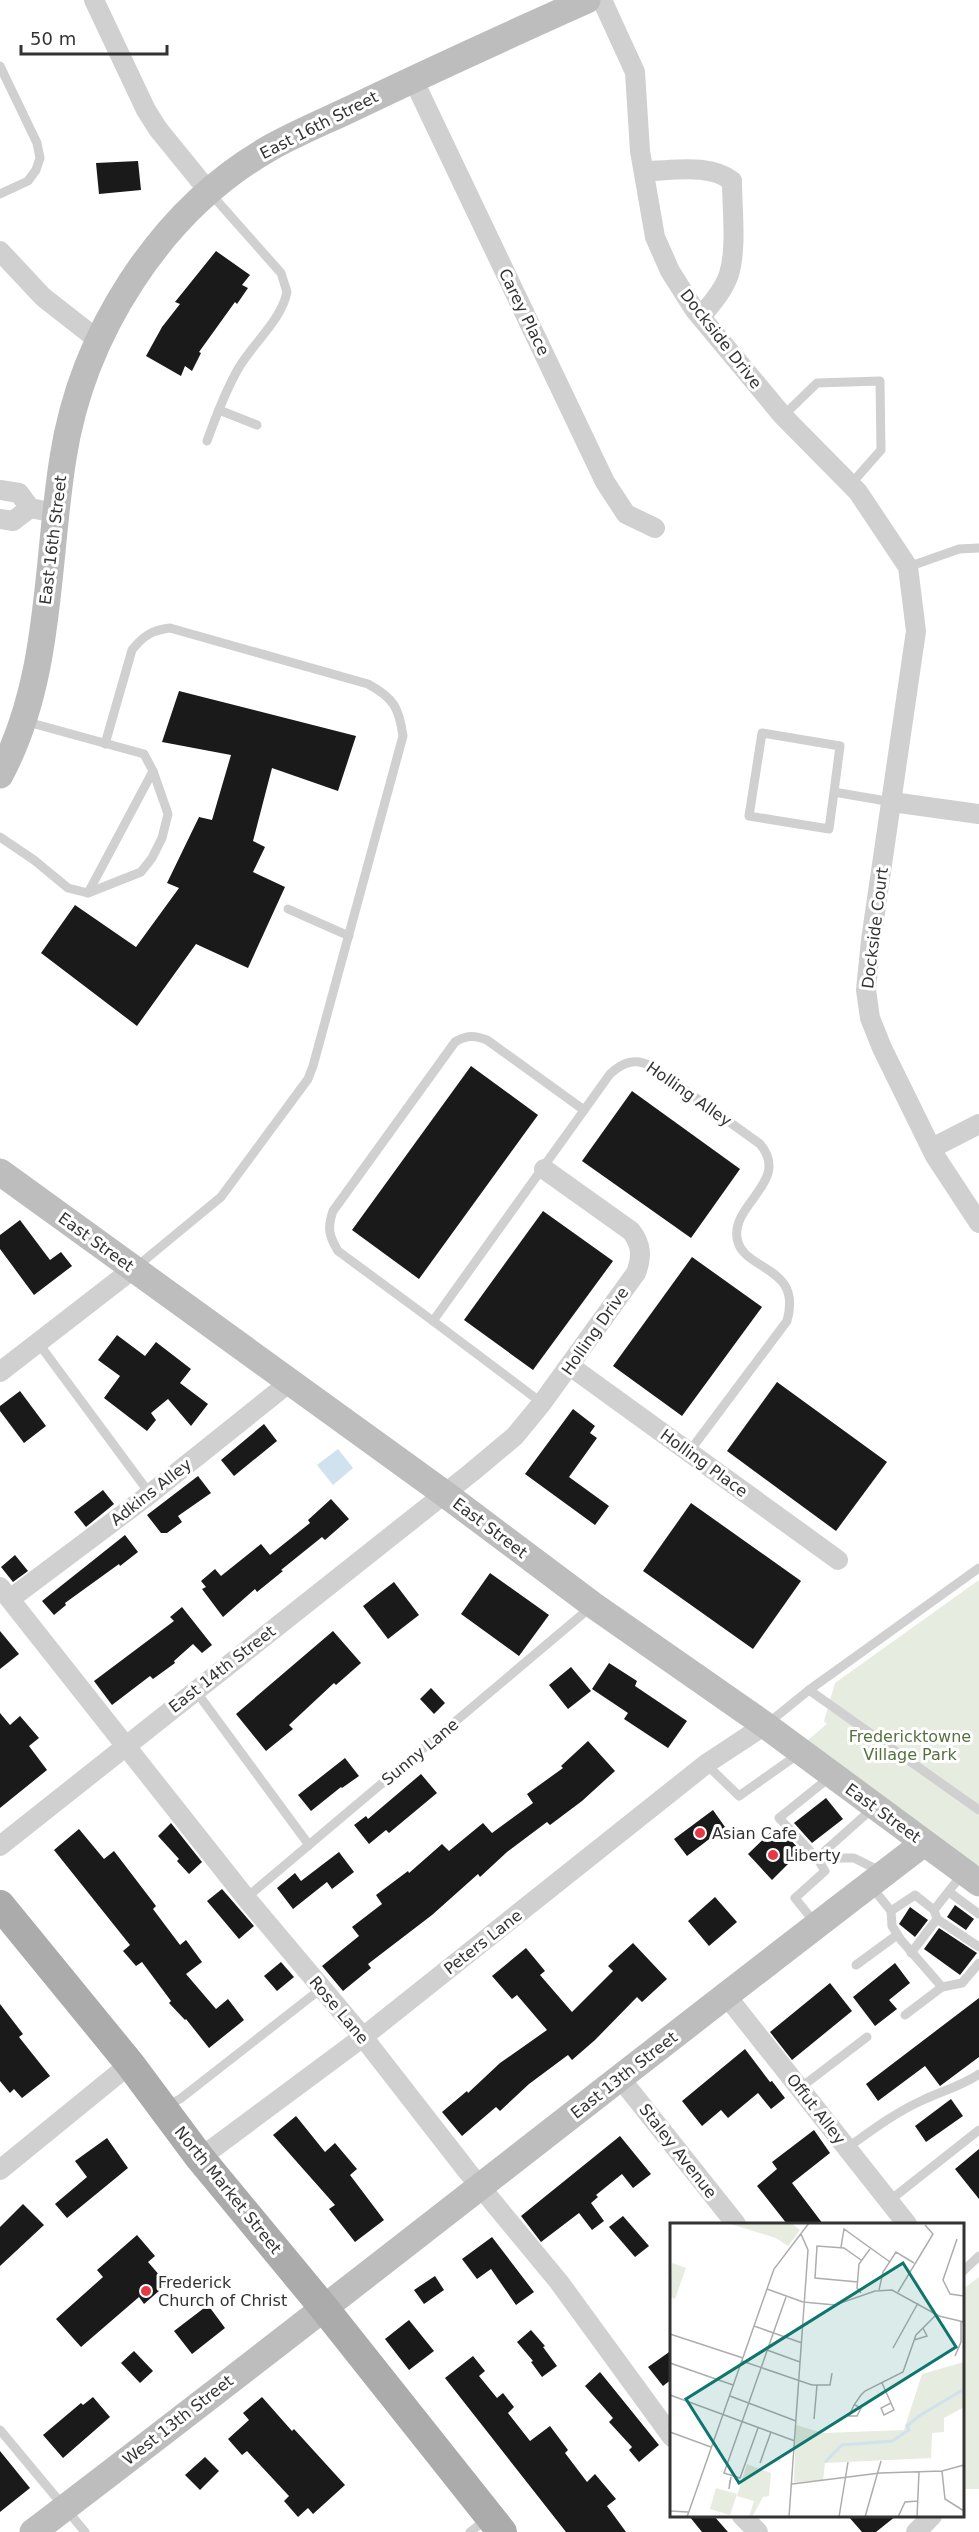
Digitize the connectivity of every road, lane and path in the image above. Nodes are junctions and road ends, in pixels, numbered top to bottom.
1 (94, 0) edge
2 (587, 0) edge
3 (602, 0) edge
4 (0, 66) edge
5 (413, 79) junction
6 (644, 171) junction
7 (210, 193) junction
8 (0, 194) edge
9 (0, 251) edge
10 (701, 317) junction
11 (98, 340) junction
12 (219, 410) junction
13 (783, 416) junction
14 (257, 425) dead end
15 (207, 441) dead end
16 (851, 484) junction
17 (0, 490) edge
18 (43, 511) junction
19 (0, 519) edge
20 (655, 528) dead end
21 (979, 548) edge
22 (908, 567) junction
23 (23, 721) junction
24 (105, 744) junction
25 (153, 771) junction
26 (0, 774) edge
27 (834, 792) junction
28 (892, 802) junction
29 (979, 814) edge
30 (0, 837) edge
31 (88, 893) junction
32 (288, 909) dead end
33 (349, 936) junction
34 (584, 1110) junction
35 (979, 1125) edge
36 (932, 1148) junction
37 (544, 1169) junction
38 (0, 1172) edge
39 (979, 1223) edge
40 (133, 1269) junction
41 (433, 1321) junction
42 (39, 1344) junction
43 (570, 1366) junction
44 (0, 1372) edge
45 (290, 1382) junction
46 (542, 1403) junction
47 (689, 1452) junction
48 (150, 1494) junction
49 (445, 1494) junction
50 (838, 1560) dead end
51 (979, 1568) edge
52 (5, 1593) edge
53 (593, 1605) junction
54 (195, 1690) junction
55 (809, 1690) junction
56 (765, 1725) junction
57 (126, 1746) junction
58 (800, 1753) junction
59 (706, 1764) junction
60 (831, 1775) junction
61 (874, 1807) junction
62 (979, 1810) edge
63 (924, 1843) junction
64 (309, 1845) junction
65 (0, 1846) edge
66 (817, 1858) junction
67 (877, 1879) junction
68 (964, 1882) edge
69 (246, 1898) junction
70 (0, 1905) edge
71 (891, 1911) junction
72 (936, 1914) junction
73 (979, 1914) edge
74 (817, 1925) junction
75 (897, 1935) junction
76 (979, 1947) edge
77 (911, 1953) junction
78 (979, 1963) edge
79 (856, 1965) dead end
80 (942, 1987) junction
81 (322, 1988) junction
82 (725, 1994) junction
83 (905, 2015) dead end
84 (363, 2037) junction
85 (867, 2037) dead end
86 (130, 2064) junction
87 (979, 2074) edge
88 (620, 2078) junction
89 (800, 2088) junction
90 (162, 2107) junction
91 (979, 2130) edge
92 (847, 2148) junction
93 (200, 2158) junction
94 (0, 2170) edge
95 (481, 2187) junction
96 (889, 2201) junction
97 (735, 2223) edge
98 (906, 2223) edge
99 (979, 2256) edge
100 (964, 2271) edge
101 (324, 2308) junction
102 (0, 2430) edge
103 (670, 2435) edge
104 (65, 2508) junction
105 (743, 2517) edge
106 (931, 2517) edge
107 (487, 2527) edge
108 (33, 2532) edge
109 (85, 2532) edge
110 (758, 2532) edge
111 (916, 2532) edge

1 - 7 street
2 - 5 street, East 16th Street
3 - 6 street, Dockside Drive
4 - 8 lane
5 - 7 street, East 16th Street
5 - 20 street, Carey Place
6 - 10 street, Dockside Drive
6 - 10 street
7 - 11 street, East 16th Street
7 - 12 lane
9 - 11 street
10 - 13 street, Dockside Drive
11 - 18 street, East 16th Street
12 - 14 lane
12 - 15 lane
13 - 16 street, Dockside Drive
13 - 16 lane
16 - 22 street, Dockside Drive
17 - 18 street
18 - 19 street
18 - 23 street, East 16th Street
21 - 22 lane
22 - 28 street, Dockside Drive
23 - 24 lane
23 - 26 street, East 16th Street
24 - 25 lane
24 - 33 lane
25 - 31 lane
25 - 31 lane
27 - 27 lane
27 - 28 lane
28 - 29 street
28 - 36 street, Dockside Court
30 - 31 lane
32 - 33 lane
33 - 40 lane
34 - 37 lane, Holling Alley
34 - 41 lane
34 - 47 lane, Holling Alley
35 - 36 street
36 - 39 street, Dockside Court
37 - 41 lane, Holling Alley
37 - 43 street, Holling Drive
38 - 40 street, East Street
40 - 42 street
40 - 45 street, East Street
41 - 46 lane
42 - 44 street
42 - 48 lane
43 - 46 street, Holling Drive
43 - 47 street, Holling Place
45 - 48 street, Adkins Alley
45 - 49 street, East Street
46 - 49 street, Holling Drive
47 - 50 street, Holling Place
48 - 52 street, Adkins Alley
49 - 53 street, East Street
49 - 54 street, East 14th Street
51 - 55 lane
52 - 57 street, Rose Lane
53 - 56 street, East Street
53 - 64 lane, Sunny Lane
54 - 57 street, East 14th Street
54 - 64 lane
55 - 56 lane
55 - 62 lane
56 - 58 street, East Street
56 - 59 street, Peters Lane
57 - 65 street, East 14th Street
57 - 69 street, Rose Lane
58 - 59 lane
58 - 60 street, East Street
59 - 84 street, Peters Lane
60 - 61 street, East Street
60 - 66 lane
61 - 63 street, East Street
61 - 66 lane
63 - 67 street, East 13th Street
63 - 68 street, East Street
64 - 69 lane, Sunny Lane
66 - 67 lane
66 - 74 lane
67 - 71 lane
67 - 74 street, East 13th Street
68 - 72 lane
68 - 73 lane
69 - 81 street, Rose Lane
70 - 86 main road, North Market Street
71 - 72 lane
71 - 75 lane
72 - 76 lane
72 - 77 lane
74 - 82 street, East 13th Street
75 - 77 lane
75 - 79 lane
77 - 80 lane
78 - 80 lane
80 - 83 lane
81 - 84 street, Rose Lane
81 - 90 lane
82 - 88 street, East 13th Street
82 - 89 street, Offut Alley
84 - 93 street, Peters Lane
84 - 95 street, Rose Lane
85 - 89 lane
86 - 90 main road, North Market Street
86 - 94 street
87 - 92 lane
88 - 95 street, East 13th Street
88 - 97 street, Staley Avenue
89 - 92 street, Offut Alley
90 - 93 main road, North Market Street
91 - 96 lane
92 - 96 street, Offut Alley
93 - 101 main road, North Market Street
95 - 101 street, East 13th Street
95 - 103 street, Rose Lane
96 - 98 street, Offut Alley
99 - 100 lane
101 - 104 street, West 13th Street
101 - 107 main road, North Market Street
102 - 104 lane
104 - 108 street, West 13th Street
104 - 109 lane
105 - 110 street
106 - 111 street

